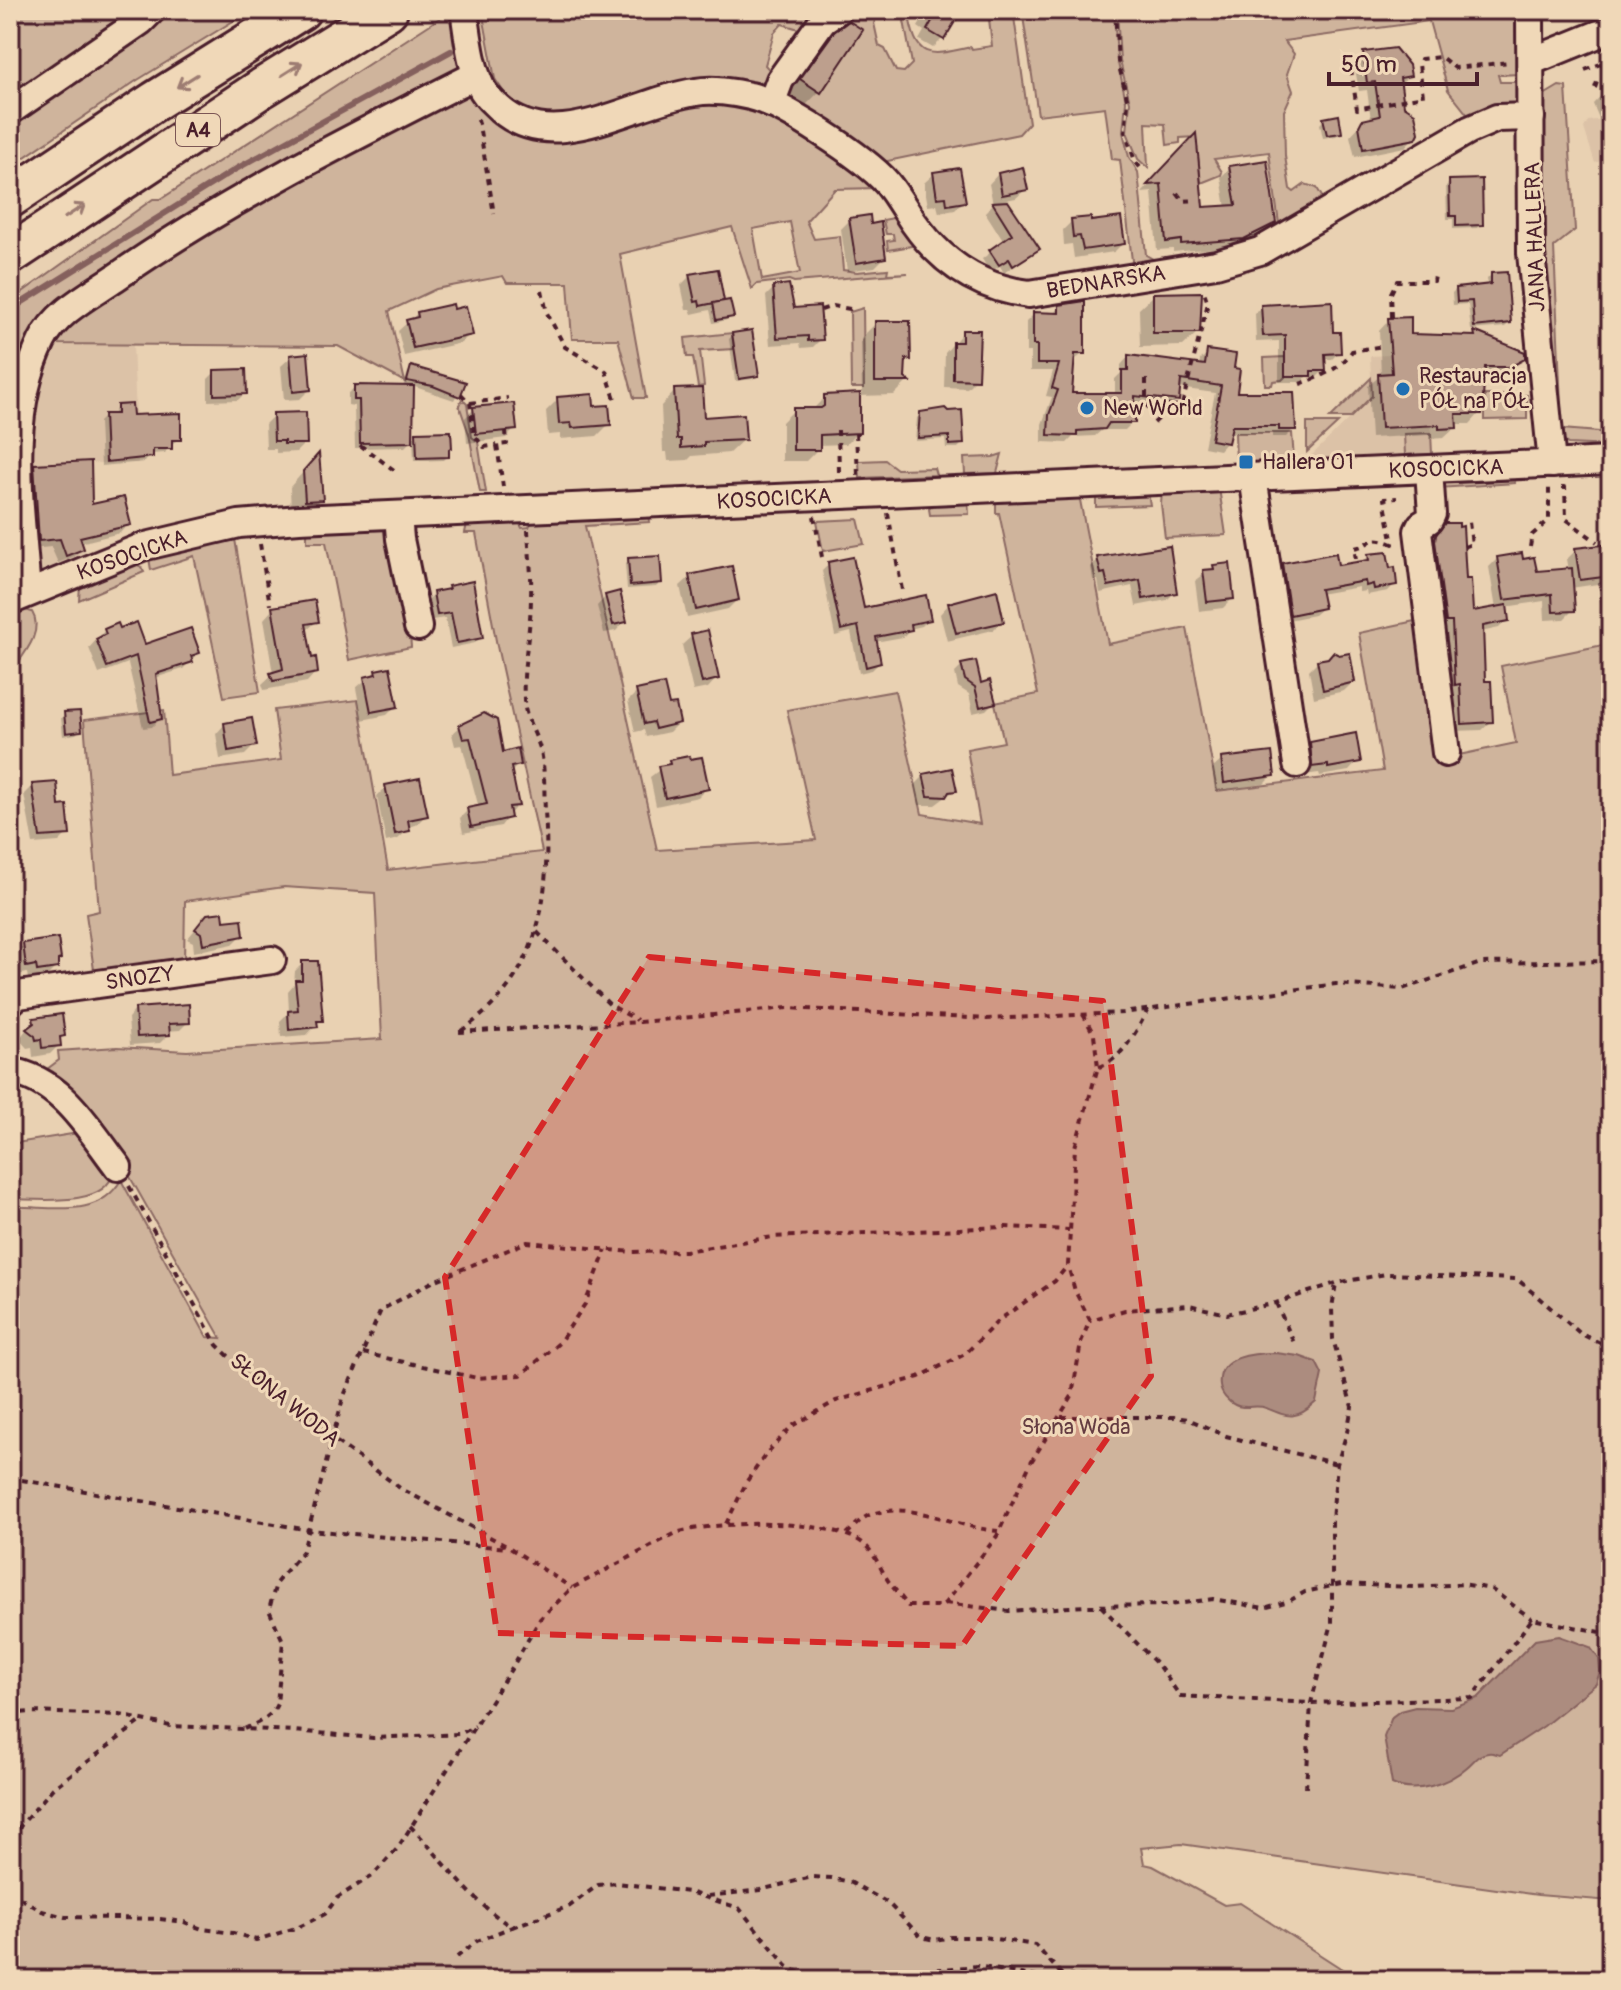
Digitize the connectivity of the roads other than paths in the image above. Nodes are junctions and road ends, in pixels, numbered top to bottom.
1 (152, 10) edge
2 (301, 10) edge
3 (388, 10) edge
4 (464, 10) edge
5 (838, 10) edge
6 (1530, 10) edge
7 (1611, 29) edge
8 (1520, 62) junction
9 (481, 85) junction
10 (771, 104) junction
11 (10, 111) edge
12 (1531, 117) junction
13 (10, 198) edge
14 (10, 255) edge
15 (1611, 461) edge
16 (1552, 464) junction
17 (1429, 470) junction
18 (1253, 477) junction
19 (398, 515) junction
20 (20, 596) edge
21 (418, 627) dead end
22 (1446, 753) dead end
23 (1297, 764) dead end
24 (272, 960) dead end
25 (10, 1002) edge
26 (10, 1071) edge
27 (118, 1167) road end

1 - 11 street
2 -> 13 highway, A4
14 -> 3 highway, A4
4 - 9 street
5 - 10 street
6 - 8 street, JANA HALLERA
7 - 8 street
8 - 12 street, JANA HALLERA
9 - 10 street, BEDNARSKA
9 - 20 street
10 - 12 street, BEDNARSKA
12 - 16 street, JANA HALLERA
15 - 16 street, KOSOCICKA
16 - 17 street, KOSOCICKA
17 - 18 street, KOSOCICKA
17 - 22 street
18 - 19 street, KOSOCICKA
18 - 23 street
19 - 20 street, KOSOCICKA
19 - 21 street
24 - 25 street, SNOZY
26 - 27 street

